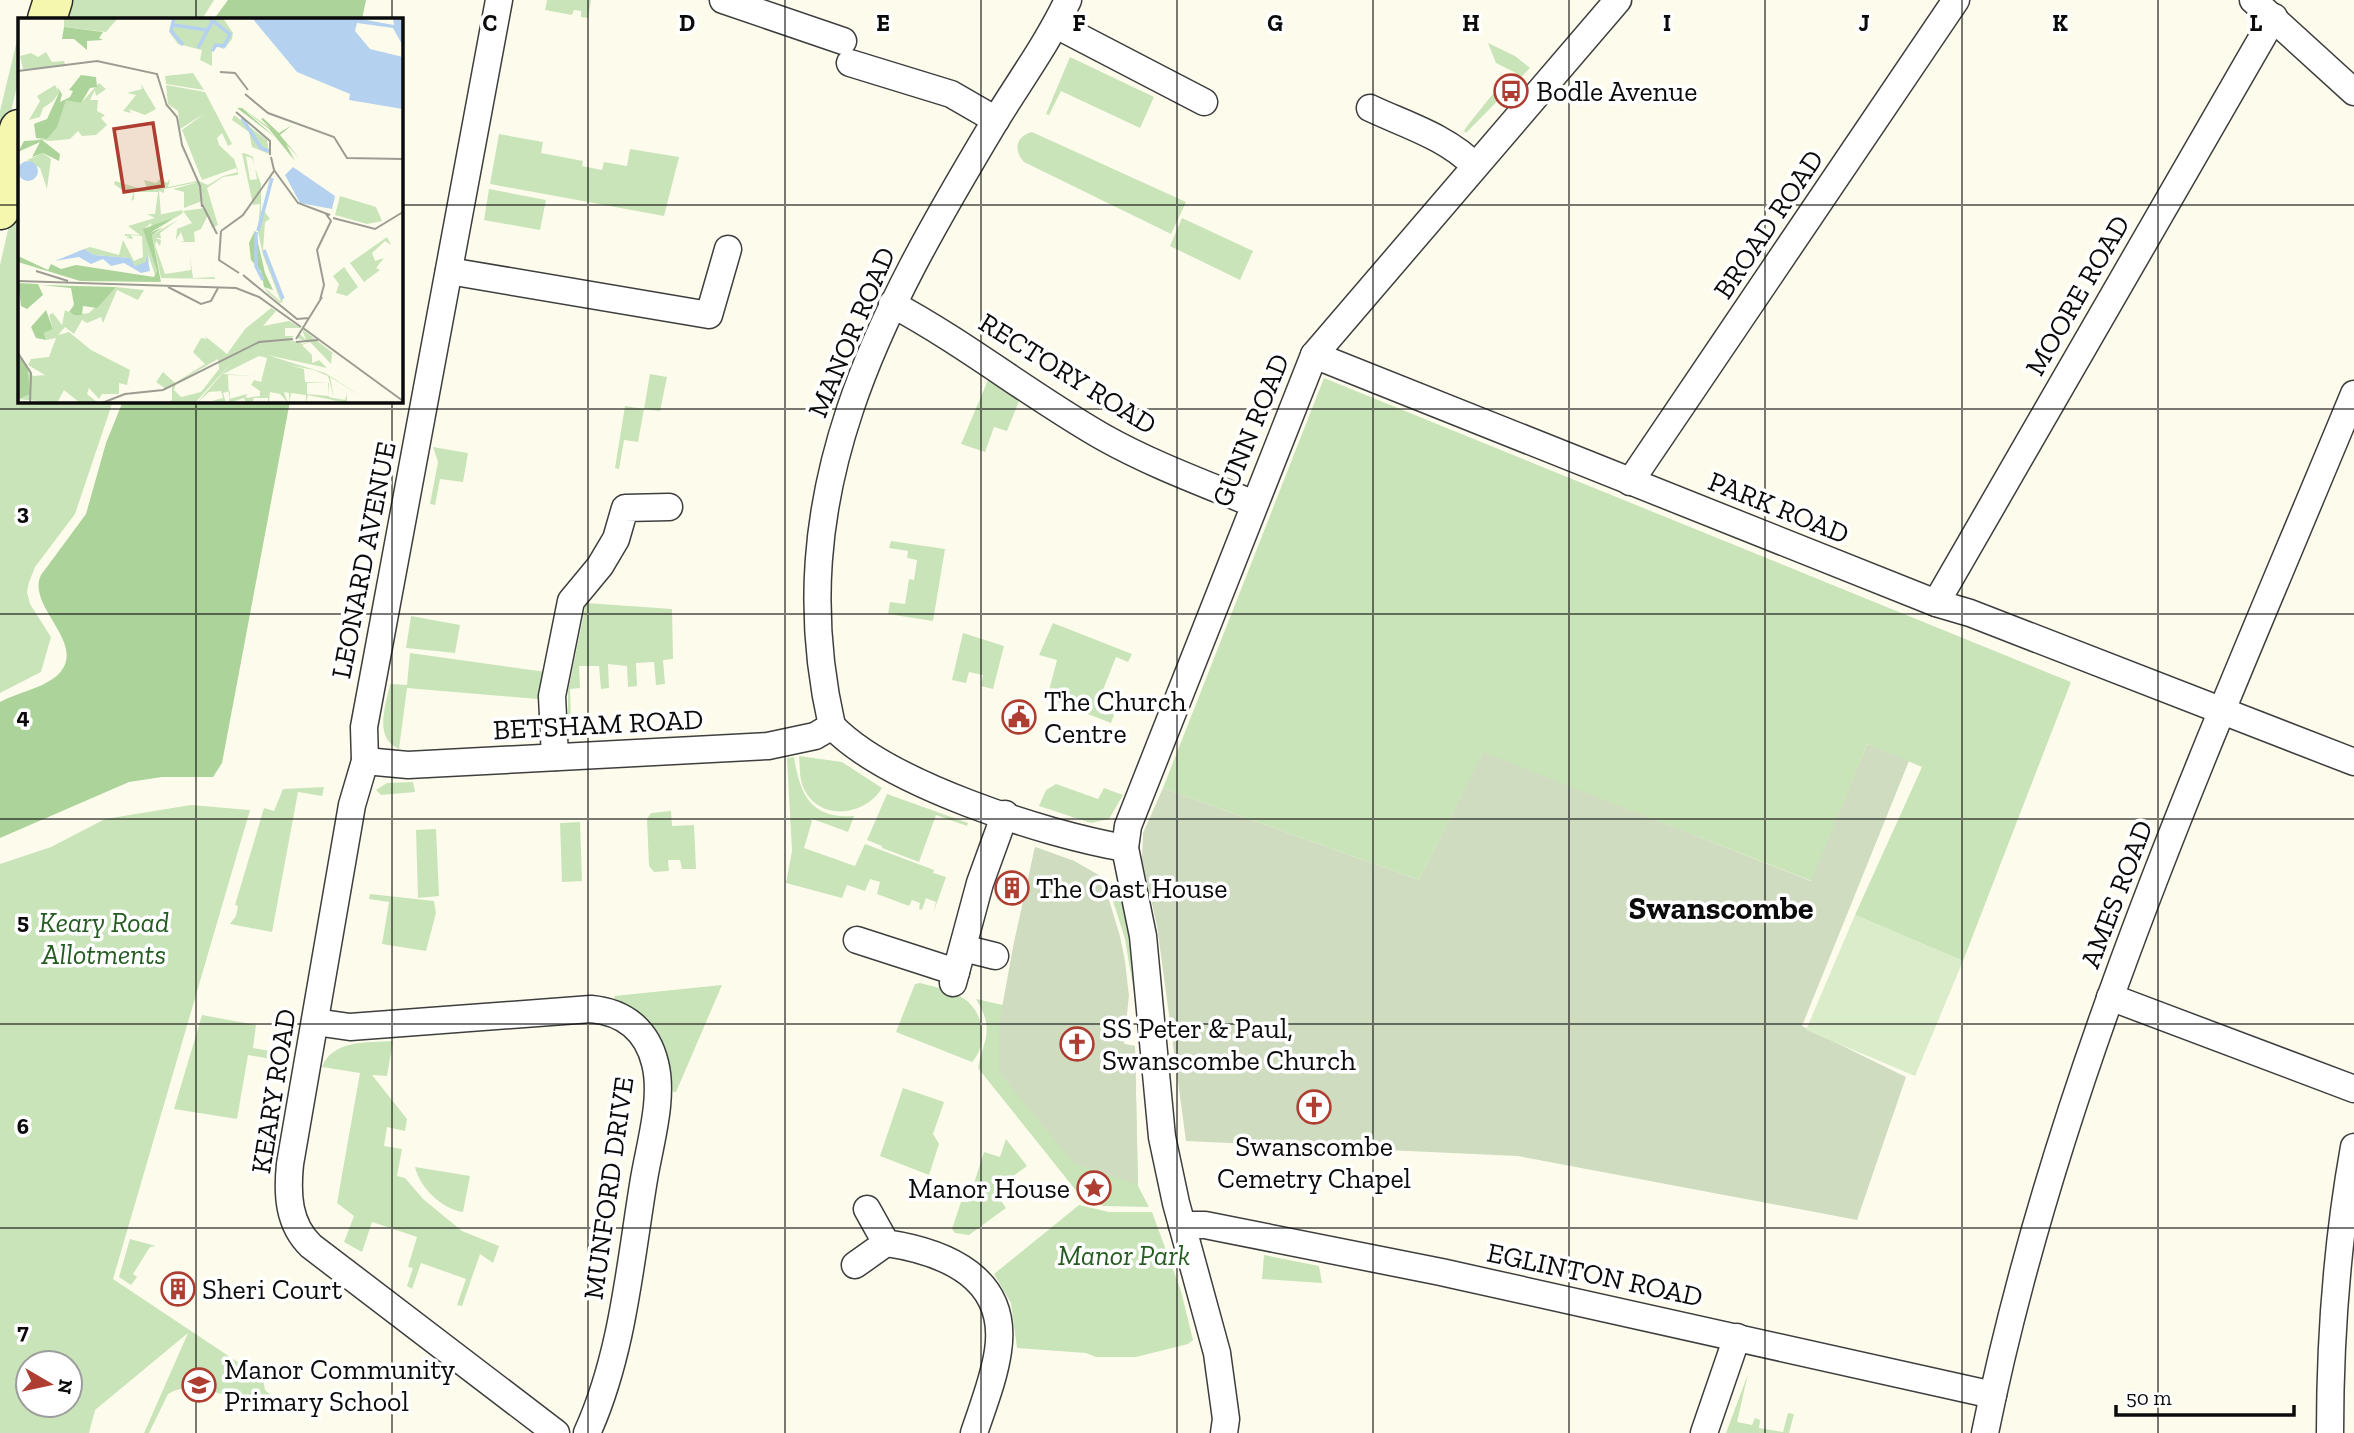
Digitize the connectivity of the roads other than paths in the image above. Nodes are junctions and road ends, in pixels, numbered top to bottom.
1 (53, 0) edge
2 (499, 0) edge
3 (723, 0) edge
4 (1068, 0) edge
5 (1618, 0) edge
6 (1956, 0) edge
7 (2253, 0) edge
8 (2274, 17) junction
9 (47, 18) edge
10 (1056, 26) junction
11 (2354, 92) edge
12 (1204, 102) dead end
13 (1370, 108) dead end
14 (996, 120) junction
15 (18, 133) edge
16 (1475, 166) junction
17 (0, 211) edge
18 (728, 250) dead end
19 (449, 271) junction
20 (892, 304) junction
21 (1314, 355) junction
22 (2354, 394) edge
23 (1630, 482) junction
24 (1254, 504) junction
25 (669, 507) dead end
26 (1936, 603) junction
27 (2223, 713) junction
28 (832, 726) junction
29 (555, 757) junction
30 (365, 761) junction
31 (2354, 762) edge
32 (1005, 814) junction
33 (1125, 848) junction
34 (857, 940) dead end
35 (995, 956) dead end
36 (957, 967) junction
37 (2109, 997) junction
38 (315, 1022) junction
39 (2354, 1089) edge
40 (2354, 1147) edge
41 (867, 1209) dead end
42 (1182, 1225) junction
43 (886, 1243) junction
44 (855, 1265) dead end
45 (1737, 1337) junction
46 (1993, 1395) junction
47 (556, 1433) edge
48 (587, 1433) edge
49 (974, 1433) edge
50 (1224, 1433) edge
51 (1704, 1433) edge
52 (1985, 1433) edge
53 (2330, 1433) edge

1 - 9 street
2 - 19 street, LEONARD AVENUE
3 - 14 street
4 - 10 street, MANOR ROAD
5 - 16 street, GUNN ROAD
6 - 23 street, BROAD ROAD
7 - 8 street
8 - 11 street
8 - 26 street, MOORE ROAD
10 - 12 street
10 - 14 street, MANOR ROAD
13 - 16 street
14 - 20 street, MANOR ROAD
15 - 17 street
16 - 21 street, GUNN ROAD
18 - 19 street
19 - 30 street, LEONARD AVENUE
20 - 24 street, RECTORY ROAD
20 - 28 street, MANOR ROAD
21 - 23 street, PARK ROAD
21 - 24 street, GUNN ROAD
22 - 27 street, AMES ROAD
23 - 26 street, PARK ROAD
24 - 33 street, GUNN ROAD
25 - 29 street
26 - 27 street, PARK ROAD
27 - 31 street, PARK ROAD
27 - 37 street, AMES ROAD
28 - 29 street, BETSHAM ROAD
28 - 32 street
29 - 30 street, BETSHAM ROAD
30 - 38 street, KEARY ROAD
32 - 33 street
32 - 36 street
33 - 42 street
34 - 36 street
35 - 36 street
37 - 39 street
37 - 46 street, AMES ROAD
38 - 47 street, KEARY ROAD
38 - 48 street, MUNFORD DRIVE
40 - 53 street
41 - 43 street
42 - 45 street, EGLINTON ROAD
42 - 50 street
43 - 44 street
43 - 49 street
45 - 46 street, EGLINTON ROAD
45 - 51 street
46 - 52 street, AMES ROAD

